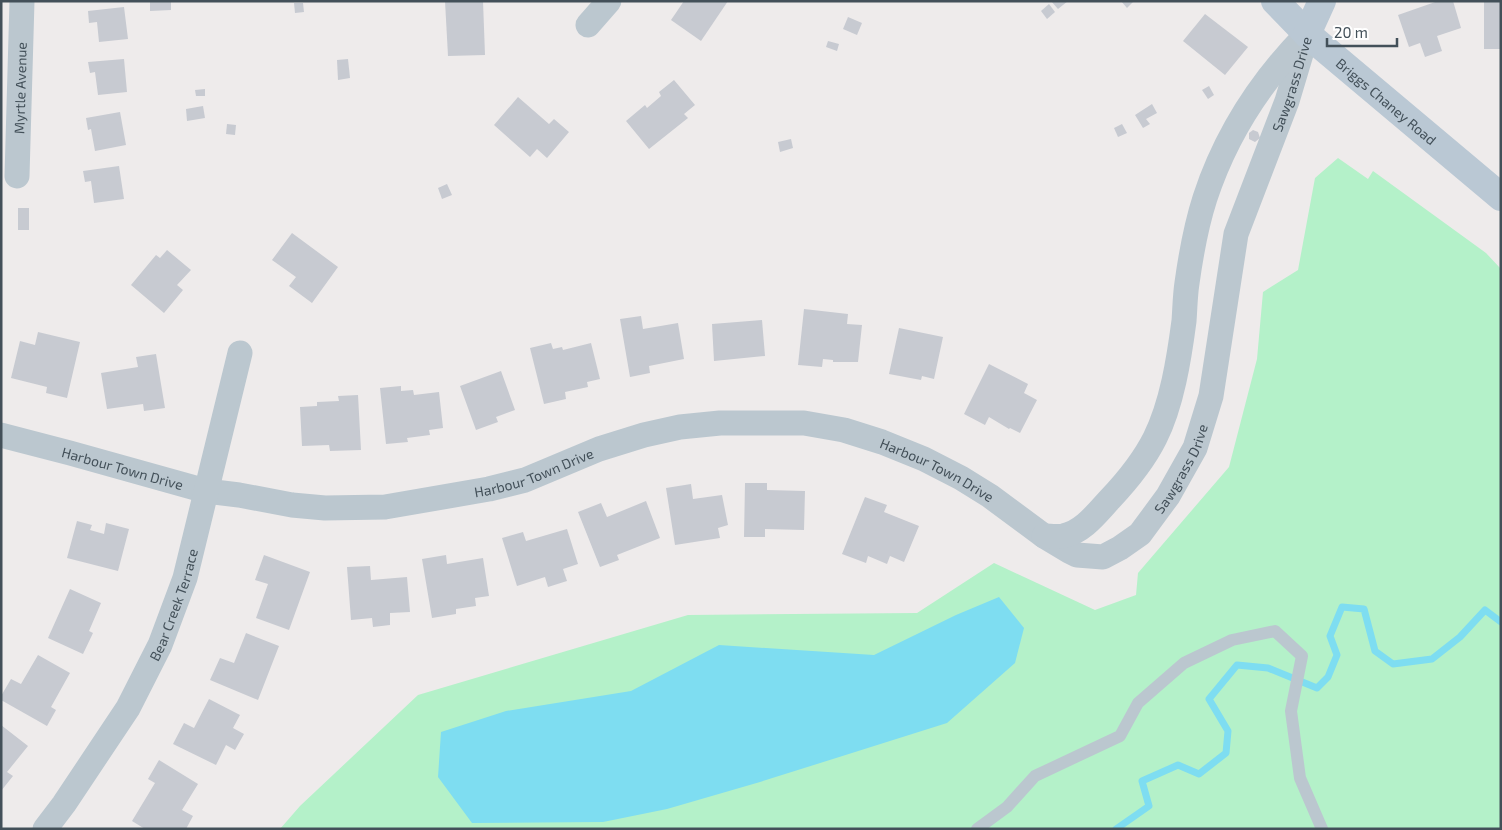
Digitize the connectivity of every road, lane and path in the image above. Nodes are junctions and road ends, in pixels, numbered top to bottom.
1 (22, 1) edge
2 (609, 1) edge
3 (1275, 1) edge
4 (1322, 1) edge
5 (588, 25) dead end
6 (1308, 34) junction
7 (1226, 149) junction
8 (1262, 166) junction
9 (17, 176) dead end
10 (1501, 197) edge
11 (240, 353) dead end
12 (1, 436) edge
13 (206, 491) junction
14 (1044, 536) junction
15 (45, 829) edge
16 (976, 829) edge
17 (1322, 829) edge

1 - 9 street, Myrtle Avenue
2 - 5 street
3 - 6 main road, Briggs Chaney Road
4 - 6 main road
6 - 7 street, Sawgrass Drive
6 - 8 street, Sawgrass Drive
6 - 10 main road, Briggs Chaney Road
7 - 8 street
7 - 14 street, Sawgrass Drive
8 - 14 street, Sawgrass Drive
11 - 13 street, Bear Creek Terrace
12 - 13 street, Harbour Town Drive
13 - 14 street, Harbour Town Drive
13 - 15 street, Bear Creek Terrace
16 - 17 lane

